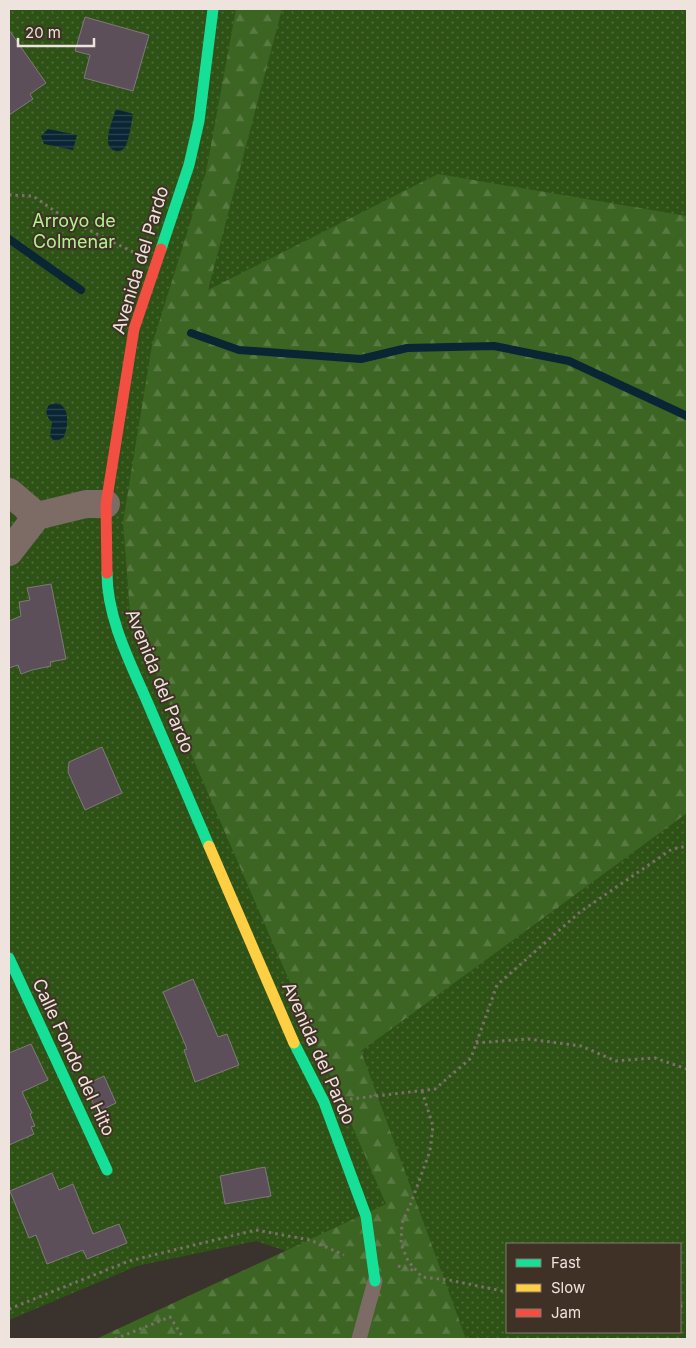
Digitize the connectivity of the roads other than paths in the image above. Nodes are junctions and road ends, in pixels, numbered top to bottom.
1 (213, 9) edge
2 (9, 492) edge
3 (106, 504) junction
4 (38, 516) junction
5 (9, 552) edge
6 (9, 958) edge
7 (107, 1170) dead end
8 (375, 1281) joint
9 (359, 1339) edge

1 - 3 street, Avenida del Pardo
2 - 4 street
3 - 4 street
3 - 8 street, Avenida del Pardo
4 - 5 street
6 - 7 street, Calle Fondo del Hito
8 - 9 lane

